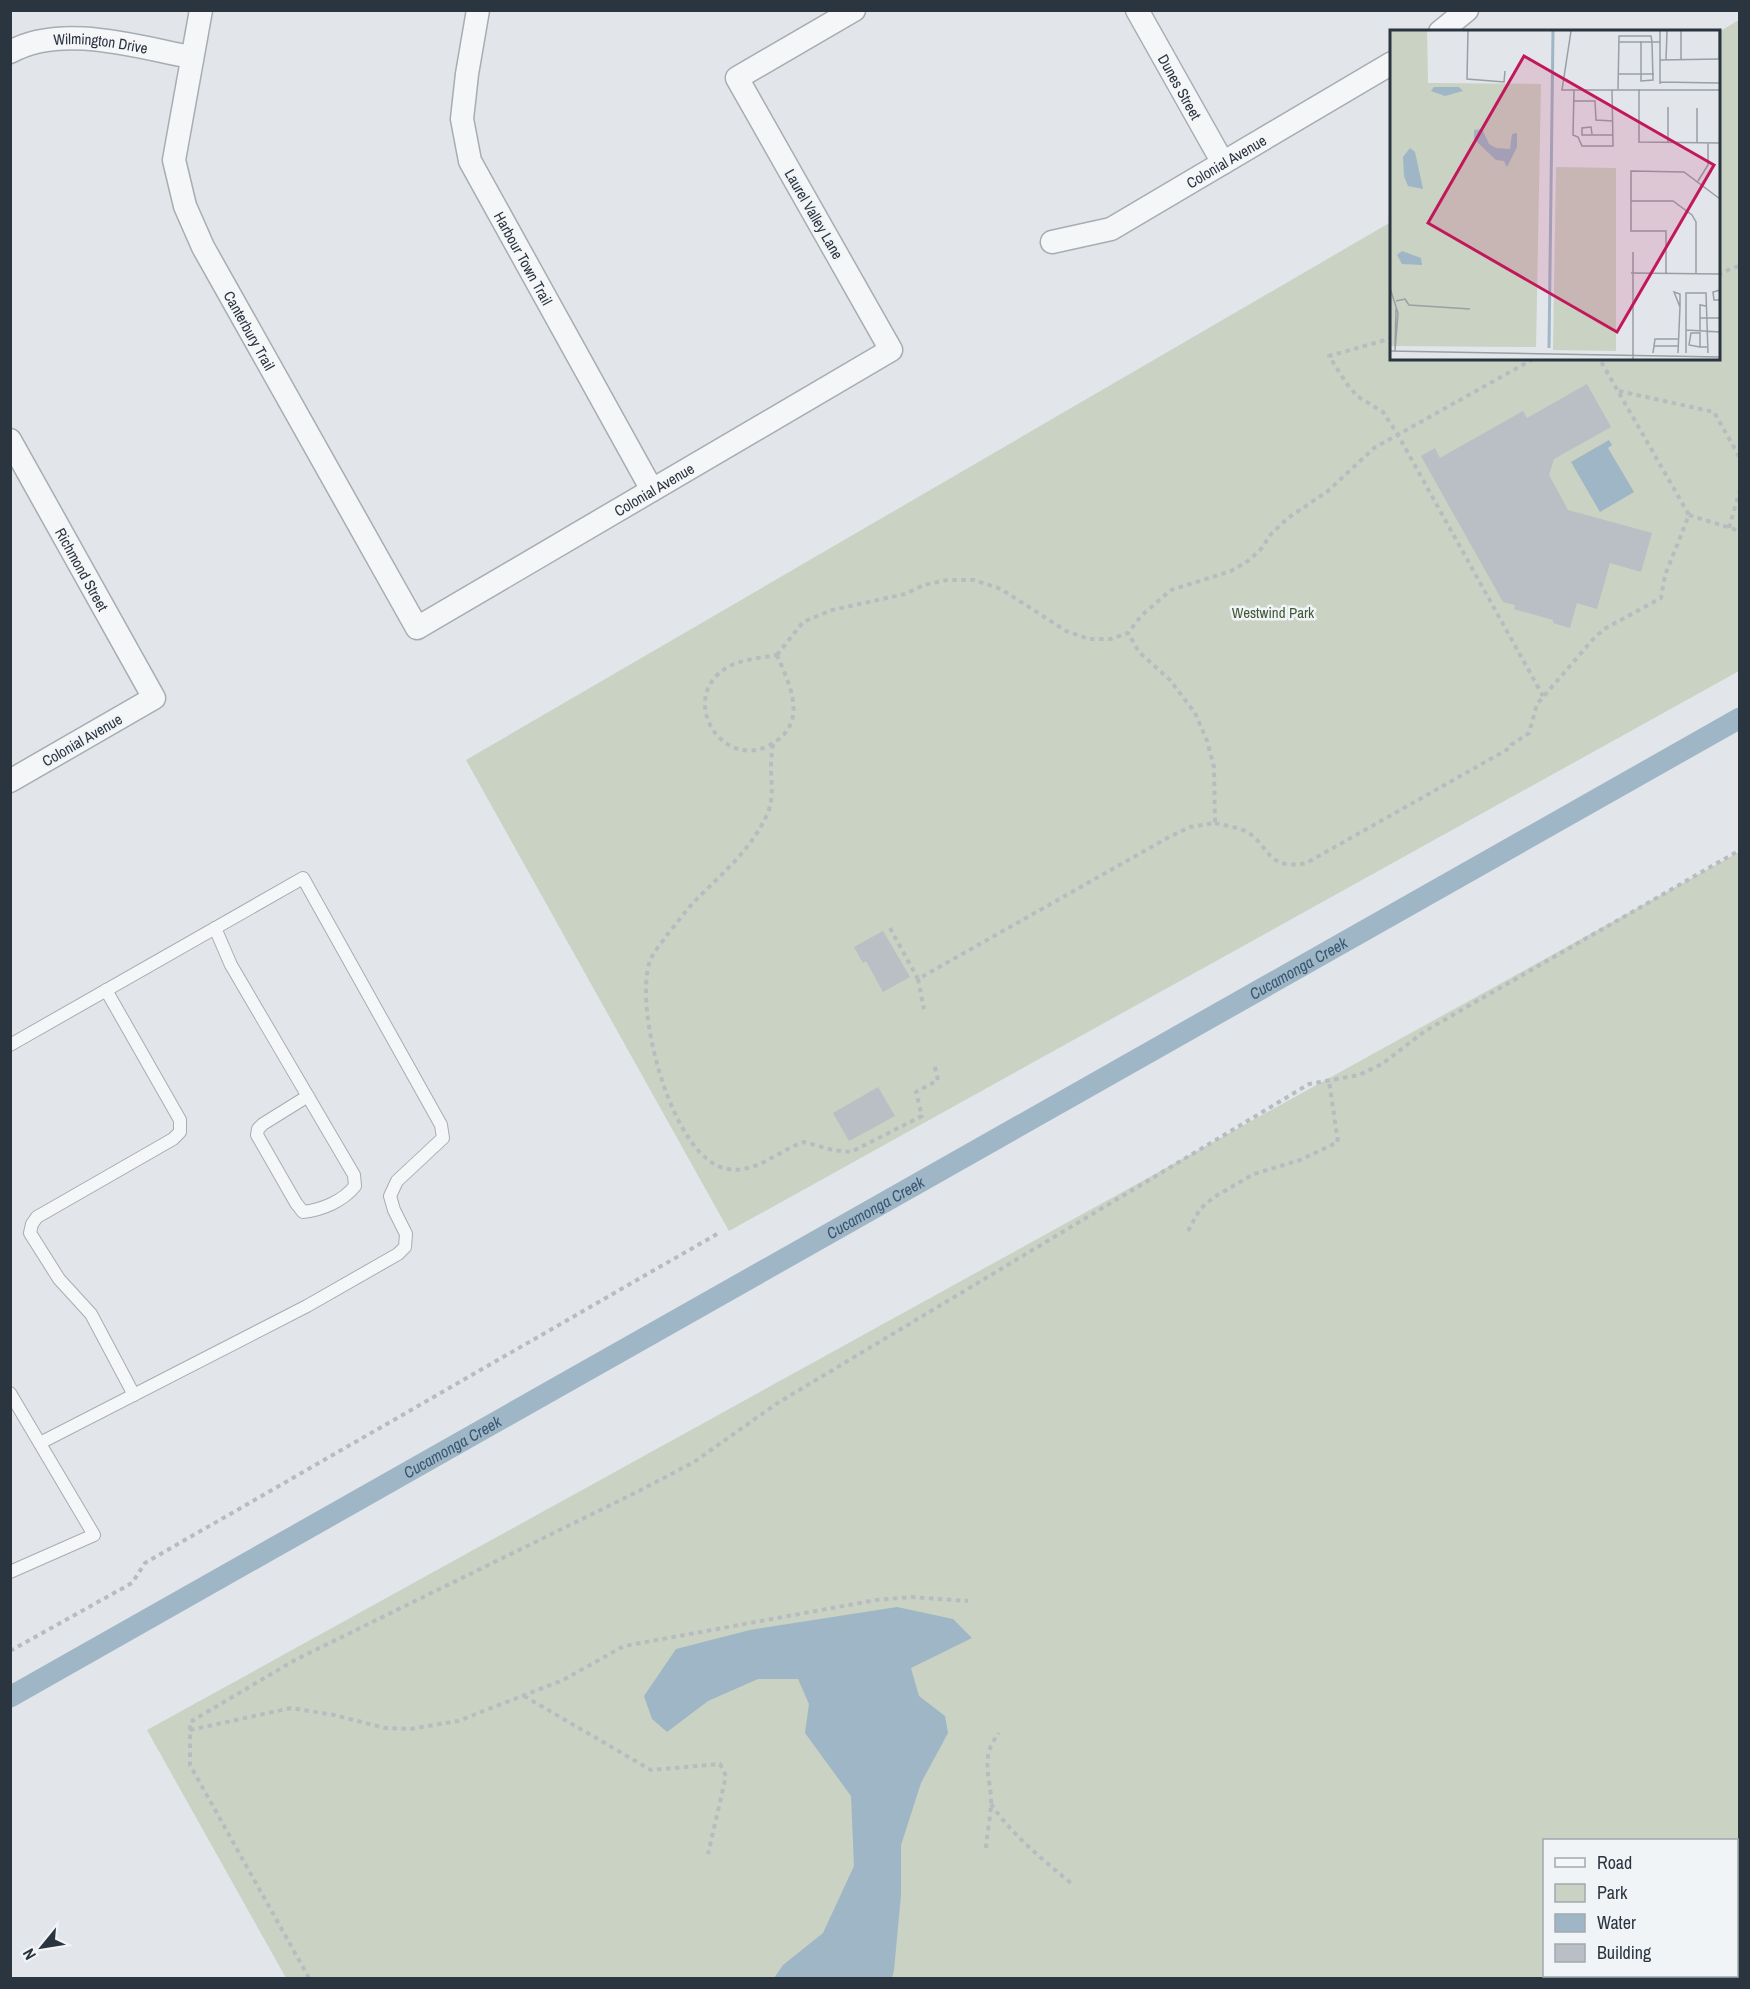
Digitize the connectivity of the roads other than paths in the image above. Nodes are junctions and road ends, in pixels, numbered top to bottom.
1 (201, 10) edge
2 (478, 10) edge
3 (855, 10) edge
4 (1137, 10) edge
5 (1467, 10) edge
6 (1442, 30) edge
7 (10, 52) edge
8 (191, 57) junction
9 (1390, 64) edge
10 (1223, 163) junction
11 (1052, 242) dead end
12 (891, 350) joint
13 (10, 440) edge
14 (17, 468) edge
15 (652, 490) junction
16 (417, 628) joint
17 (154, 698) joint
18 (10, 781) edge
19 (215, 928) junction
20 (106, 990) junction
21 (10, 1045) edge
22 (308, 1096) junction
23 (10, 1393) edge
24 (134, 1395) junction
25 (40, 1443) junction
26 (10, 1572) edge

1 - 8 street, Canterbury Trail
2 - 15 street, Harbour Town Trail
3 - 12 street, Laurel Valley Lane
4 - 10 street, Dunes Street
5 - 6 street
7 - 8 street, Wilmington Drive
8 - 16 street, Canterbury Trail
9 - 10 street, Colonial Avenue
10 - 11 street, Colonial Avenue
12 - 15 street, Colonial Avenue
13 - 14 street, Richmond Street
14 - 17 street, Richmond Street
15 - 16 street, Colonial Avenue
17 - 18 street, Colonial Avenue
19 - 20 lane
19 - 22 lane
19 - 24 lane
20 - 21 lane
20 - 24 lane
22 - 22 lane
23 - 25 lane
24 - 25 lane
25 - 26 lane

